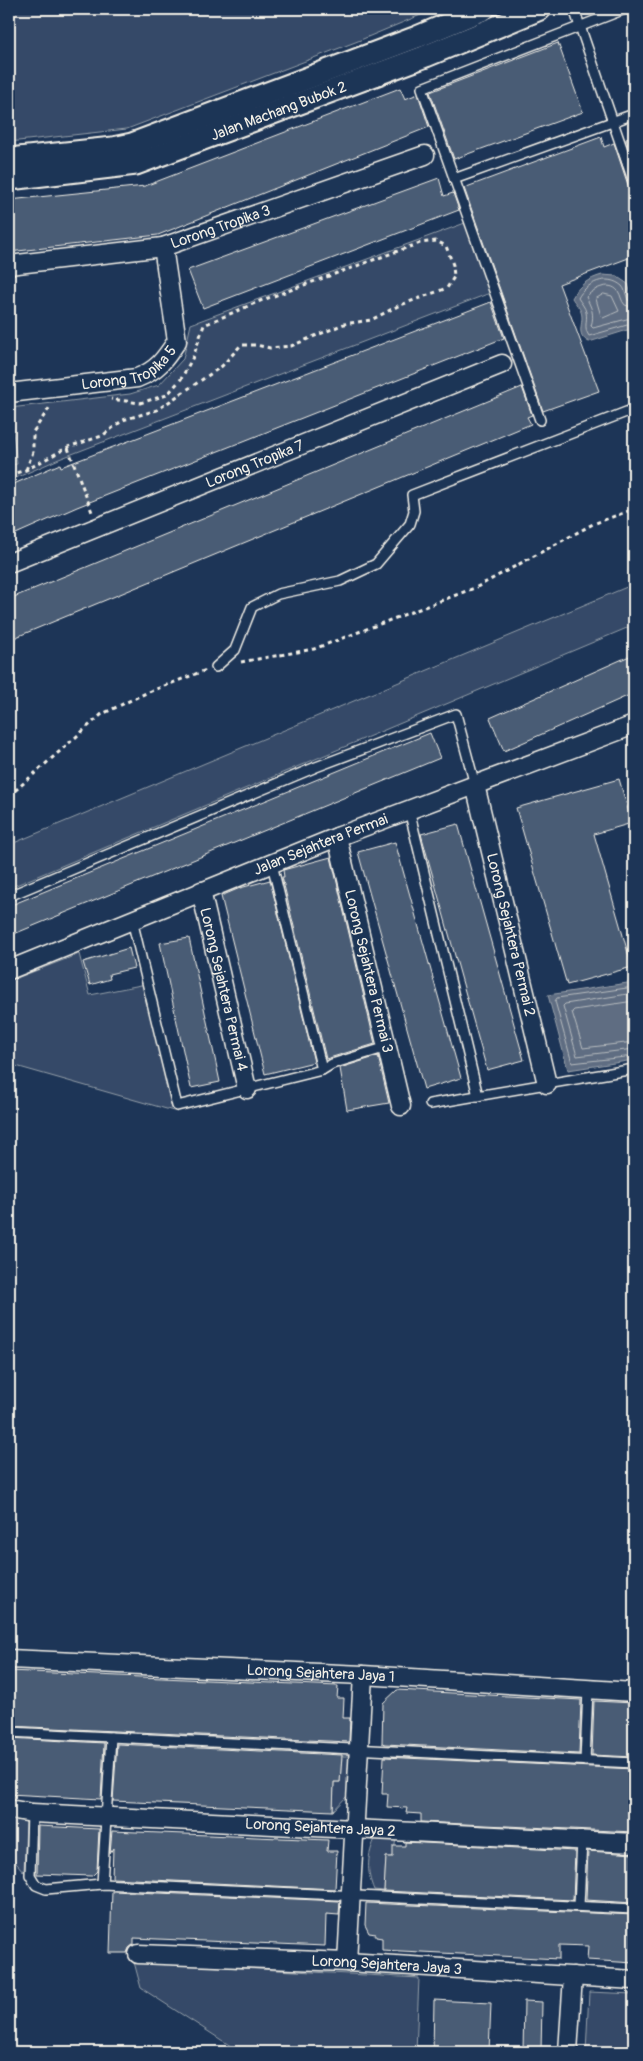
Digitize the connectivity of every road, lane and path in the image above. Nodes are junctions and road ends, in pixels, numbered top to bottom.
1 (484, 9) edge
2 (540, 9) edge
3 (574, 9) edge
4 (625, 9) edge
5 (580, 26) junction
6 (633, 118) edge
7 (613, 122) junction
8 (425, 155) dead end
9 (9, 159) edge
10 (9, 179) edge
11 (454, 179) junction
12 (634, 182) edge
13 (163, 247) junction
14 (9, 265) edge
15 (502, 364) dead end
16 (9, 394) edge
17 (108, 399) dead end
18 (60, 405) dead end
19 (634, 409) edge
20 (540, 420) dead end
21 (68, 448) junction
22 (26, 470) junction
23 (9, 474) edge
24 (634, 509) edge
25 (98, 527) junction
26 (9, 563) edge
27 (216, 667) junction
28 (634, 725) edge
29 (475, 785) junction
30 (9, 796) edge
31 (409, 810) junction
32 (337, 837) junction
33 (272, 864) junction
34 (201, 891) junction
35 (9, 896) edge
36 (132, 920) junction
37 (9, 970) edge
38 (387, 1047) junction
39 (634, 1069) edge
40 (322, 1070) junction
41 (547, 1084) junction
42 (247, 1089) junction
43 (478, 1096) junction
44 (430, 1104) dead end
45 (401, 1106) dead end
46 (9, 1659) edge
47 (362, 1675) junction
48 (588, 1689) junction
49 (634, 1692) edge
50 (9, 1732) edge
51 (111, 1737) junction
52 (358, 1750) junction
53 (585, 1761) junction
54 (634, 1763) edge
55 (9, 1809) edge
56 (32, 1813) junction
57 (106, 1816) junction
58 (354, 1828) junction
59 (582, 1840) junction
60 (634, 1843) edge
61 (102, 1884) junction
62 (350, 1895) junction
63 (579, 1906) junction
64 (634, 1909) edge
65 (138, 1954) dead end
66 (347, 1962) junction
67 (573, 1976) junction
68 (634, 1980) edge
69 (568, 2052) edge

1 - 9 street, Jalan Machang Bubok 2
2 - 10 street, Jalan Machang Bubok 2
3 - 5 lane
4 - 5 lane
5 - 7 lane
5 - 11 lane
6 - 7 lane
7 - 11 lane
7 - 12 lane
8 - 13 street, Lorong Tropika 3
11 - 20 lane
13 - 14 street, Lorong Tropika 3
13 - 16 street, Lorong Tropika 5
15 - 25 street, Lorong Tropika 7
17 - 21 path
18 - 22 path
19 - 27 lane
21 - 22 path
21 - 25 path
22 - 23 path
24 - 27 path
25 - 26 street, Lorong Tropika 7
27 - 30 path
28 - 29 street, Jalan Sejahtera Permai
29 - 31 street, Jalan Sejahtera Permai
29 - 35 lane
29 - 41 street, Lorong Sejahtera Permai 2
31 - 32 street, Jalan Sejahtera Permai
31 - 43 lane
32 - 33 street, Jalan Sejahtera Permai
32 - 38 street, Lorong Sejahtera Permai 3
33 - 34 street, Jalan Sejahtera Permai
33 - 40 lane
34 - 36 street, Jalan Sejahtera Permai
34 - 42 street, Lorong Sejahtera Permai 4
36 - 37 street, Jalan Sejahtera Permai
36 - 42 lane
38 - 40 lane
38 - 45 street, Lorong Sejahtera Permai 3
39 - 41 lane
40 - 42 lane
41 - 43 lane
43 - 44 lane
46 - 47 street, Lorong Sejahtera Jaya 1
47 - 48 street, Lorong Sejahtera Jaya 1
47 - 52 street
48 - 49 street, Lorong Sejahtera Jaya 1
48 - 53 lane
50 - 51 lane
51 - 52 lane
51 - 57 lane
52 - 53 lane
52 - 58 street
53 - 54 lane
55 - 56 street, Lorong Sejahtera Jaya 2
56 - 57 street, Lorong Sejahtera Jaya 2
56 - 61 lane
57 - 58 street, Lorong Sejahtera Jaya 2
57 - 61 lane
58 - 59 street, Lorong Sejahtera Jaya 2
58 - 62 street
59 - 60 street, Lorong Sejahtera Jaya 2
59 - 63 lane
61 - 62 lane
62 - 63 lane
62 - 66 street
63 - 64 lane
65 - 66 street, Lorong Sejahtera Jaya 3
66 - 67 street, Lorong Sejahtera Jaya 3
67 - 68 street, Lorong Sejahtera Jaya 3
67 - 69 street

